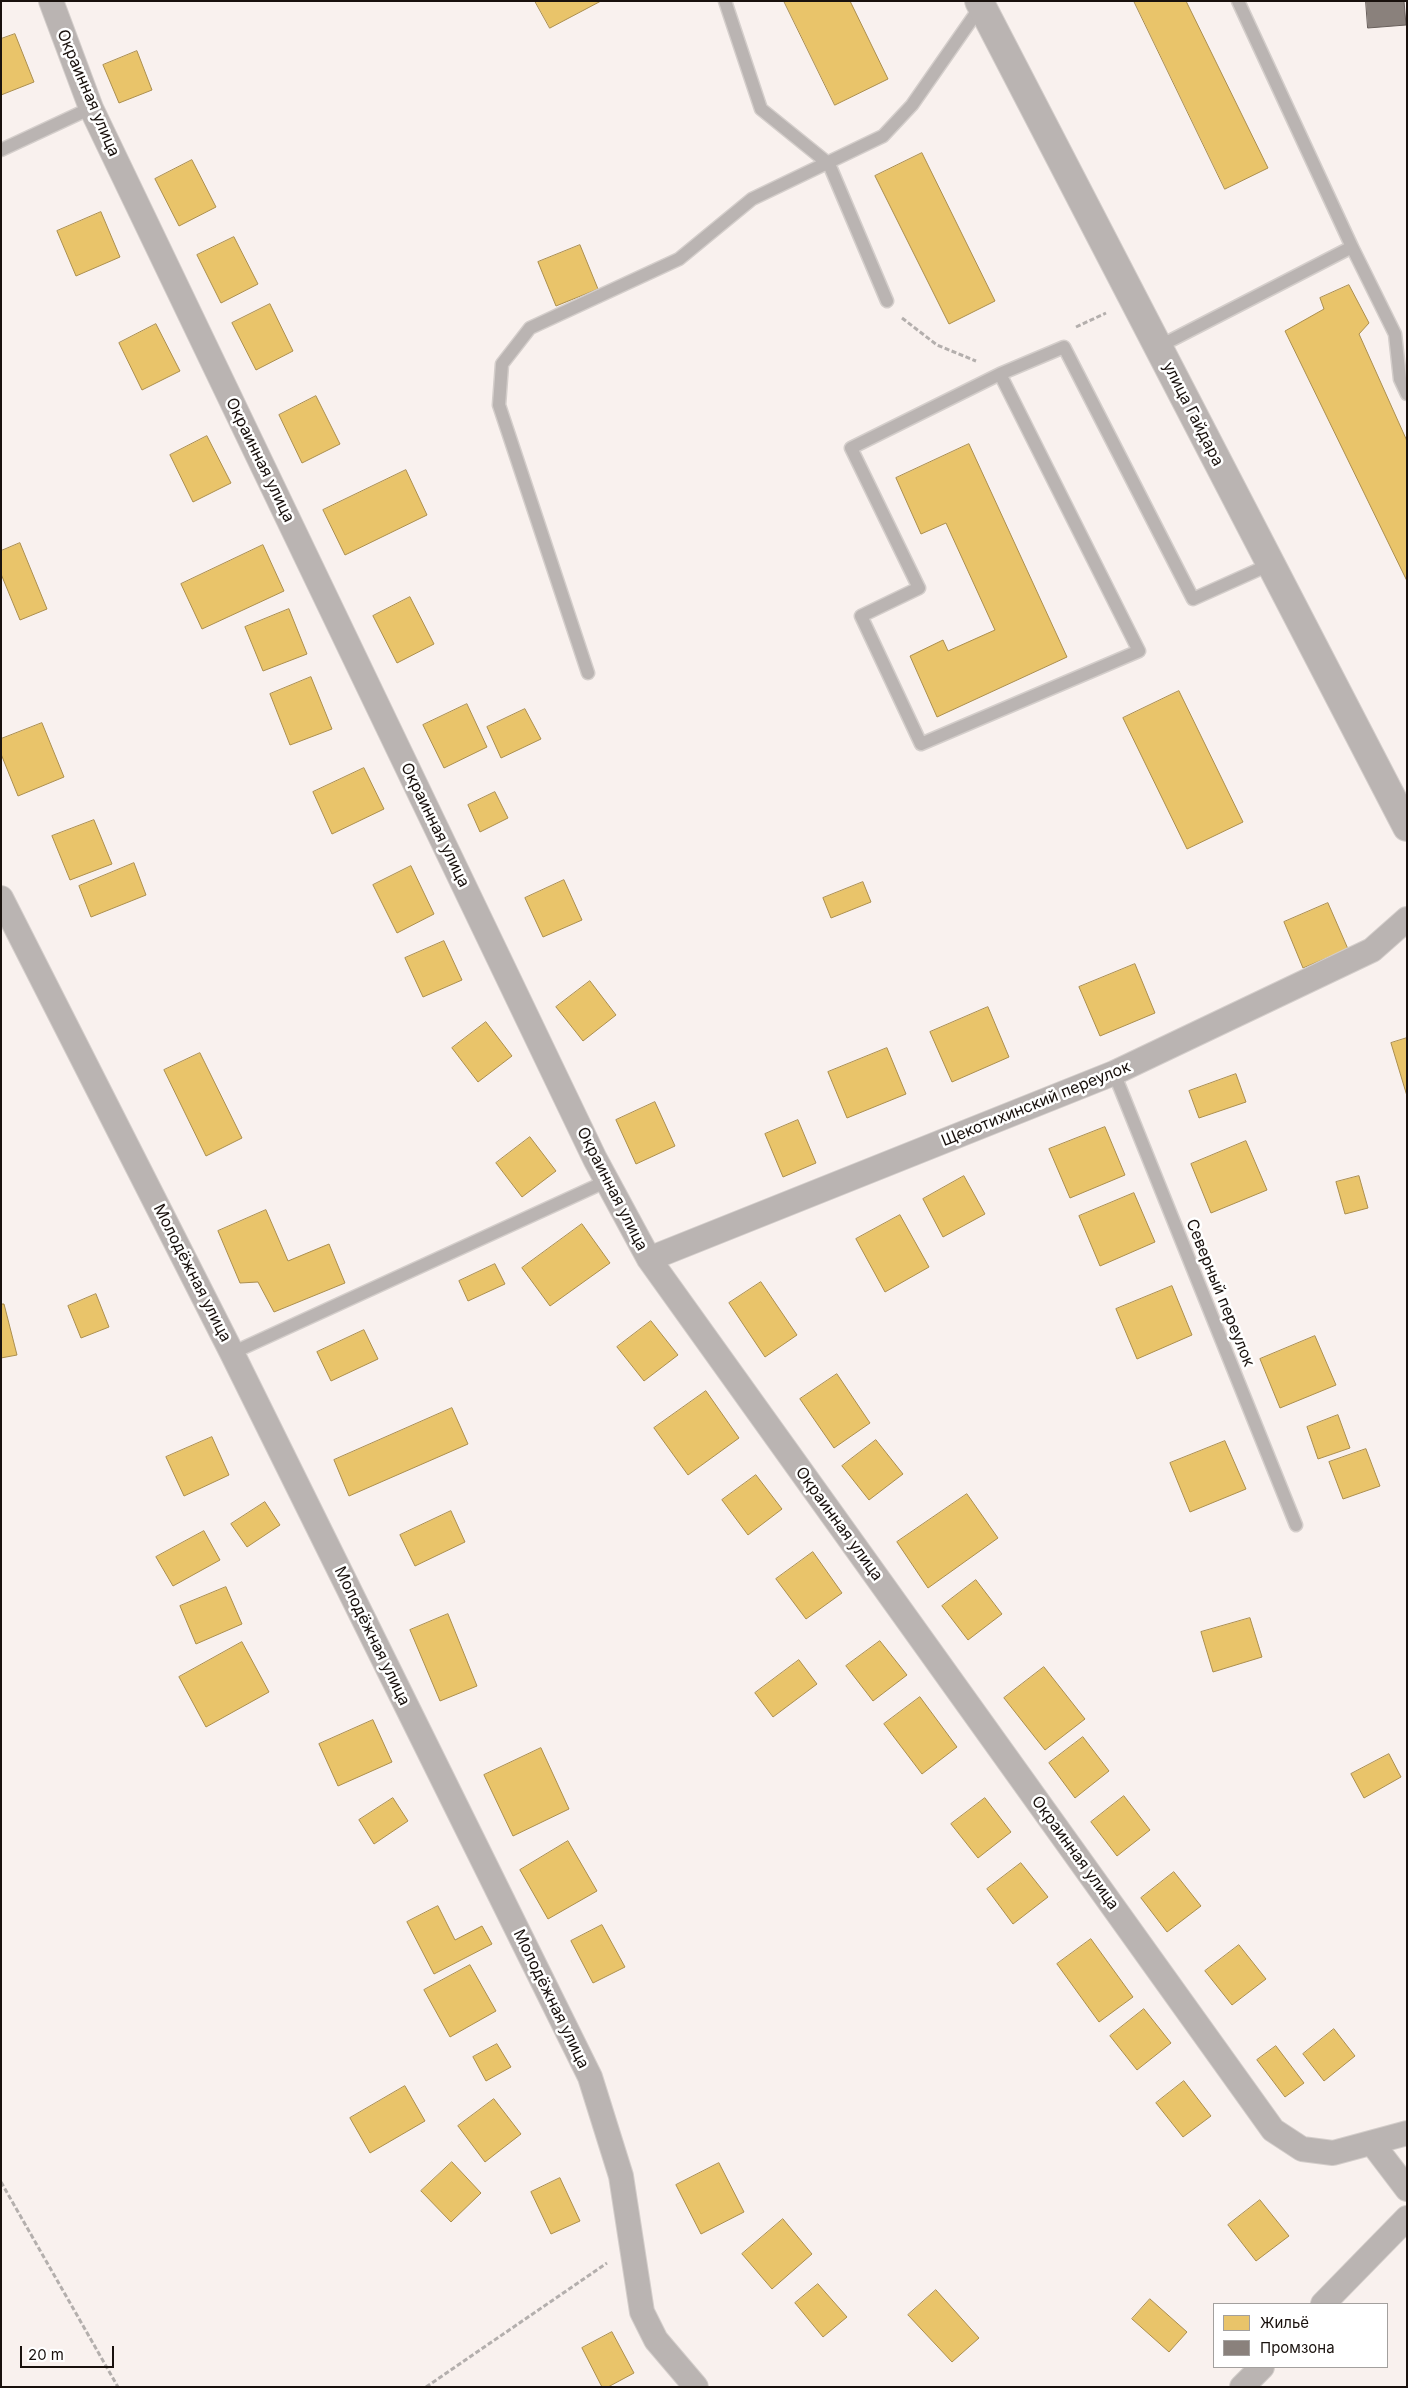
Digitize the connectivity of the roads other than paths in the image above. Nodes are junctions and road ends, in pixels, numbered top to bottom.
1 (51, 1) edge
2 (725, 1) edge
3 (1238, 1) edge
4 (980, 3) edge
5 (91, 108) junction
6 (1, 150) edge
7 (829, 164) junction
8 (1352, 247) junction
9 (887, 301) road end
10 (1158, 347) junction
11 (1000, 374) junction
12 (1407, 394) edge
13 (1271, 564) junction
14 (588, 673) dead end
15 (1407, 827) edge
16 (1, 898) edge
17 (1407, 919) edge
18 (1114, 1073) junction
19 (607, 1181) junction
20 (649, 1259) junction
21 (232, 1353) junction
22 (1296, 1526) dead end
23 (1407, 2134) edge
24 (1372, 2143) junction
25 (1407, 2189) edge
26 (1407, 2218) edge
27 (1324, 2303) edge
28 (1261, 2368) edge
29 (696, 2387) edge
30 (1242, 2387) edge

1 - 5 street, Окраинная улица
2 - 7 lane
3 - 8 lane
4 - 7 lane
4 - 10 street, улица Гайдара
5 - 6 lane
5 - 19 street, Окраинная улица
7 - 9 lane
7 - 14 lane
8 - 10 lane
8 - 12 lane
10 - 13 street, улица Гайдара
11 - 11 lane
11 - 13 lane
13 - 15 street, улица Гайдара
16 - 21 street, Молодёжная улица
17 - 18 street, Щекотихинский переулок
18 - 20 street, Щекотихинский переулок
18 - 22 lane, Северный переулок
19 - 20 street, Окраинная улица
19 - 21 lane
20 - 24 street, Окраинная улица
21 - 29 street, Молодёжная улица
23 - 24 street, Окраинная улица
24 - 25 street
26 - 27 street
28 - 30 street

